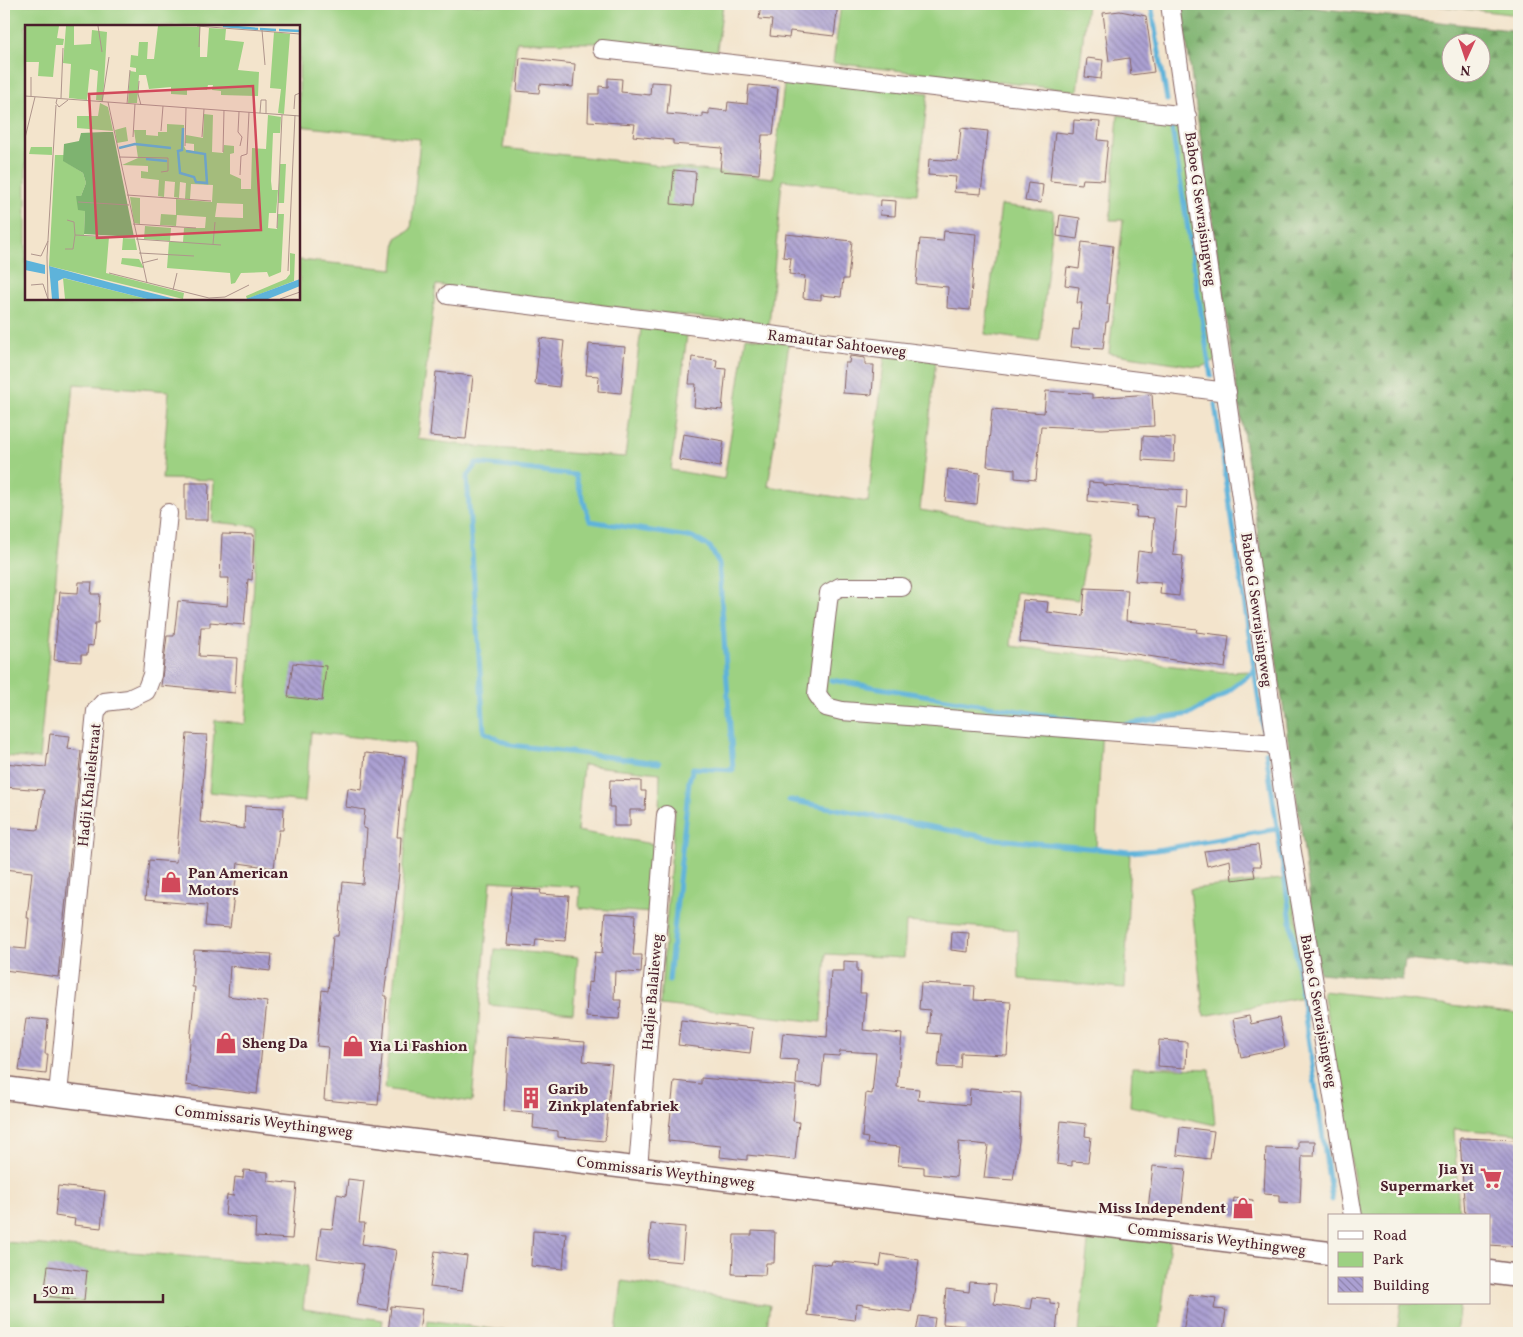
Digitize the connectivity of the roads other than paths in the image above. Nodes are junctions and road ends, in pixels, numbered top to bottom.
1 (1170, 4) edge
2 (602, 49) dead end
3 (1187, 116) junction
4 (448, 295) dead end
5 (1227, 392) junction
6 (168, 513) dead end
7 (902, 587) dead end
8 (1276, 744) junction
9 (666, 815) dead end
10 (4, 1088) edge
11 (58, 1094) junction
12 (638, 1169) junction
13 (1353, 1214) edge
14 (1328, 1253) edge
15 (1490, 1272) edge
16 (1519, 1276) edge

1 - 3 street, Baboe G Sewrajsingweg
2 - 3 street
3 - 5 street, Baboe G Sewrajsingweg
4 - 5 street, Ramautar Sahtoeweg
5 - 8 street, Baboe G Sewrajsingweg
6 - 11 street, Hadji Khalielstraat
7 - 8 street
8 - 13 street, Baboe G Sewrajsingweg
9 - 12 street, Hadjie Balalieweg
10 - 11 main road, Commissaris Weythingweg
11 - 12 main road, Commissaris Weythingweg
12 - 14 main road, Commissaris Weythingweg
15 - 16 main road

